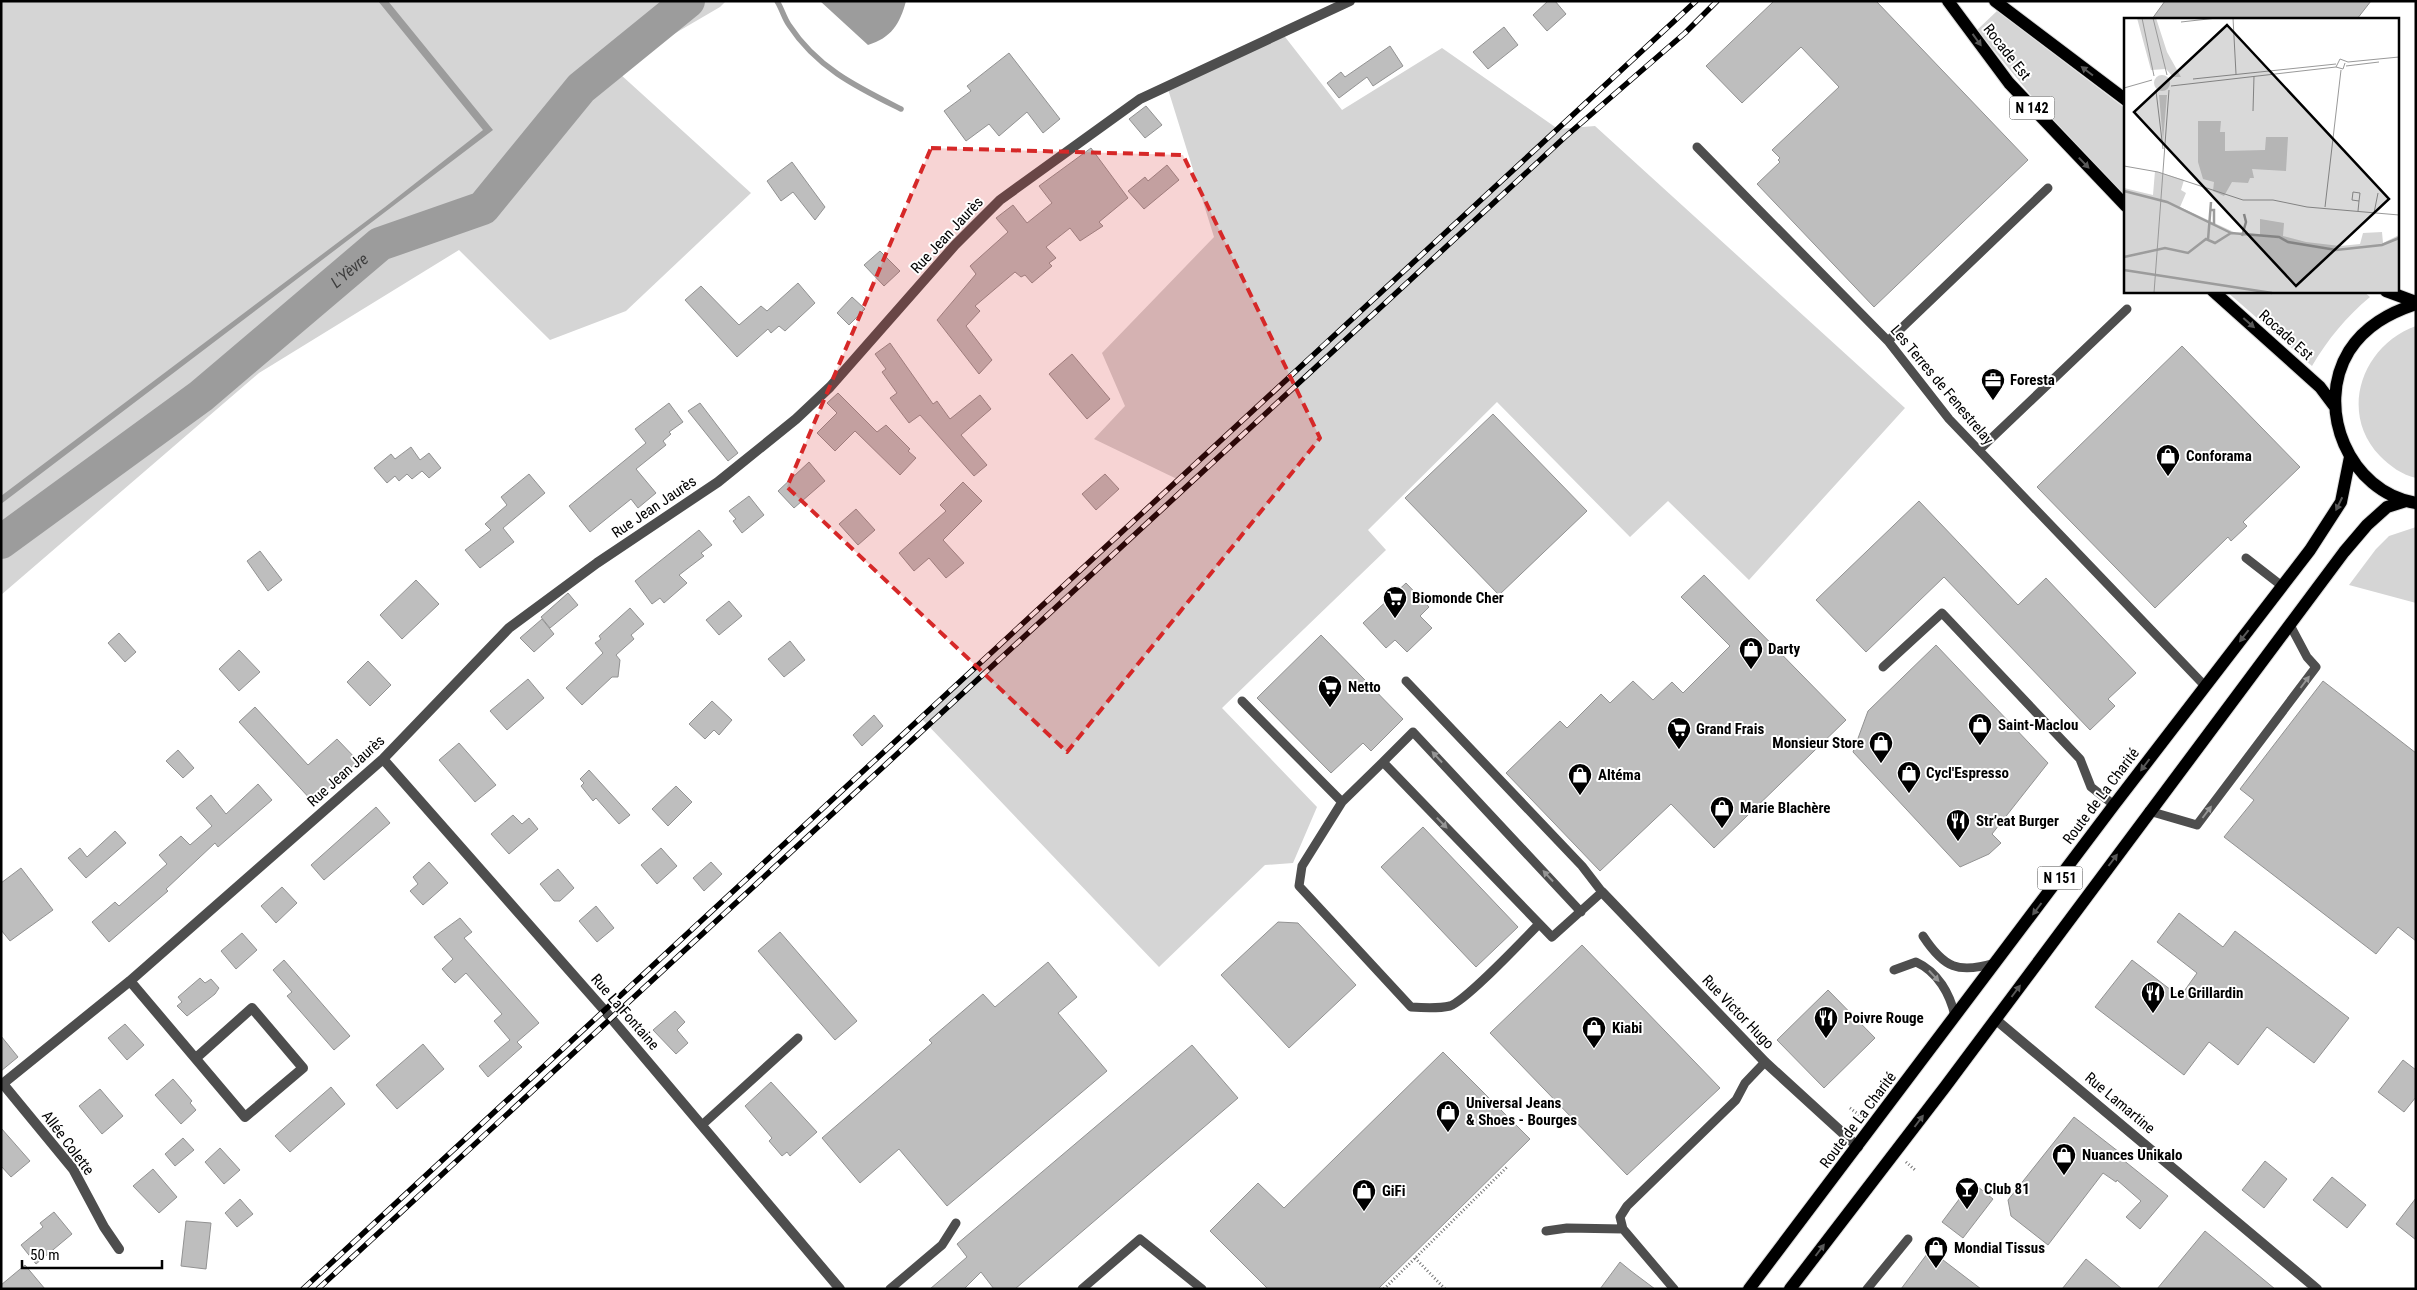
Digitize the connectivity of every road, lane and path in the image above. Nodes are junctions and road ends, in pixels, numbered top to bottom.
1 (1350, 1) edge
2 (1948, 1) edge
3 (1995, 1) edge
4 (2124, 98) edge
5 (1697, 147) dead end
6 (2048, 188) dead end
7 (2124, 204) edge
8 (2214, 292) edge
9 (2388, 292) edge
10 (2416, 303) edge
11 (2127, 310) dead end
12 (1888, 341) junction
13 (2335, 406) junction
14 (1979, 450) junction
15 (2350, 457) junction
16 (2411, 502) edge
17 (2246, 558) dead end
18 (2282, 586) junction
19 (2290, 625) junction
20 (1883, 667) dead end
21 (1406, 681) dead end
22 (2205, 686) junction
23 (1242, 701) dead end
24 (383, 759) junction
25 (1383, 762) junction
26 (1342, 802) junction
27 (2114, 804) junction
28 (2149, 811) junction
29 (1602, 892) junction
30 (1581, 912) junction
31 (1540, 924) junction
32 (1923, 936) dead end
33 (1997, 962) junction
34 (1894, 970) dead end
35 (130, 981) junction
36 (1955, 1016) junction
37 (1995, 1019) junction
38 (798, 1038) dead end
39 (196, 1058) junction
40 (1765, 1062) junction
41 (2, 1085) edge
42 (1850, 1108) dead end
43 (1867, 1120) dead end
44 (702, 1125) junction
45 (1858, 1148) junction
46 (1901, 1159) dead end
47 (1508, 1166) dead end
48 (1916, 1170) dead end
49 (956, 1223) dead end
50 (1623, 1229) junction
51 (1546, 1231) dead end
52 (1908, 1239) dead end
53 (119, 1249) dead end
54 (1415, 1258) junction
55 (840, 1289) edge
56 (890, 1289) edge
57 (1082, 1289) edge
58 (1202, 1289) edge
59 (1384, 1289) edge
60 (1446, 1289) edge
61 (1674, 1289) edge
62 (1749, 1289) edge
63 (1790, 1289) edge
64 (1867, 1289) edge
65 (2317, 1289) edge

1 - 24 street, Rue Jean Jaurès
2 -> 7 main road, Rocade Est / N 142
4 -> 3 main road, Rocade Est
5 - 12 lane, Les Terres de Fenestrelay
6 - 12 lane
8 -> 13 main road, Rocade Est
9 - 10 main road
10 - 13 main road
11 - 14 lane
12 - 14 lane, Les Terres de Fenestrelay
13 - 15 main road
14 - 22 lane, Les Terres de Fenestrelay
15 - 16 main road
15 -> 18 main road, Route de La Charité / N 151
16 - 19 main road, N 151
17 - 18 lane
18 -> 22 main road, Route de La Charité / N 151
19 - 28 main road, N 151
28 -> 19 lane
20 - 27 lane
21 - 29 lane
22 -> 27 main road, Route de La Charité / N 151
23 - 26 lane
24 - 35 street, Rue Jean Jaurès
24 - 44 street, Rue La Fontaine
25 - 26 lane
30 -> 25 lane
25 -> 31 lane
26 - 31 lane
27 -> 33 main road, Route de La Charité / N 151
37 -> 28 main road, N 151
29 - 30 lane
29 - 40 street, Rue Victor Hugo
30 - 31 lane
32 - 33 lane
33 - 36 main road, Route de La Charité / N 151
34 -> 36 lane
35 - 39 street
35 - 41 street, Rue Jean Jaurès
36 - 45 main road, Route de La Charité / N 151
63 -> 37 main road, N 151
37 - 65 street, Rue Lamartine
38 - 44 lane
39 - 39 street
40 - 45 street, Rue Victor Hugo
40 - 50 lane
41 - 53 street, Allée Colette
42 - 43 path
44 - 55 street, Rue La Fontaine
45 - 62 main road, Route de La Charité / N 151
46 - 48 path
47 - 54 path
49 - 56 lane
50 - 51 lane
50 - 61 lane
52 - 64 lane
54 - 59 path
54 - 60 path
57 - 58 lane

